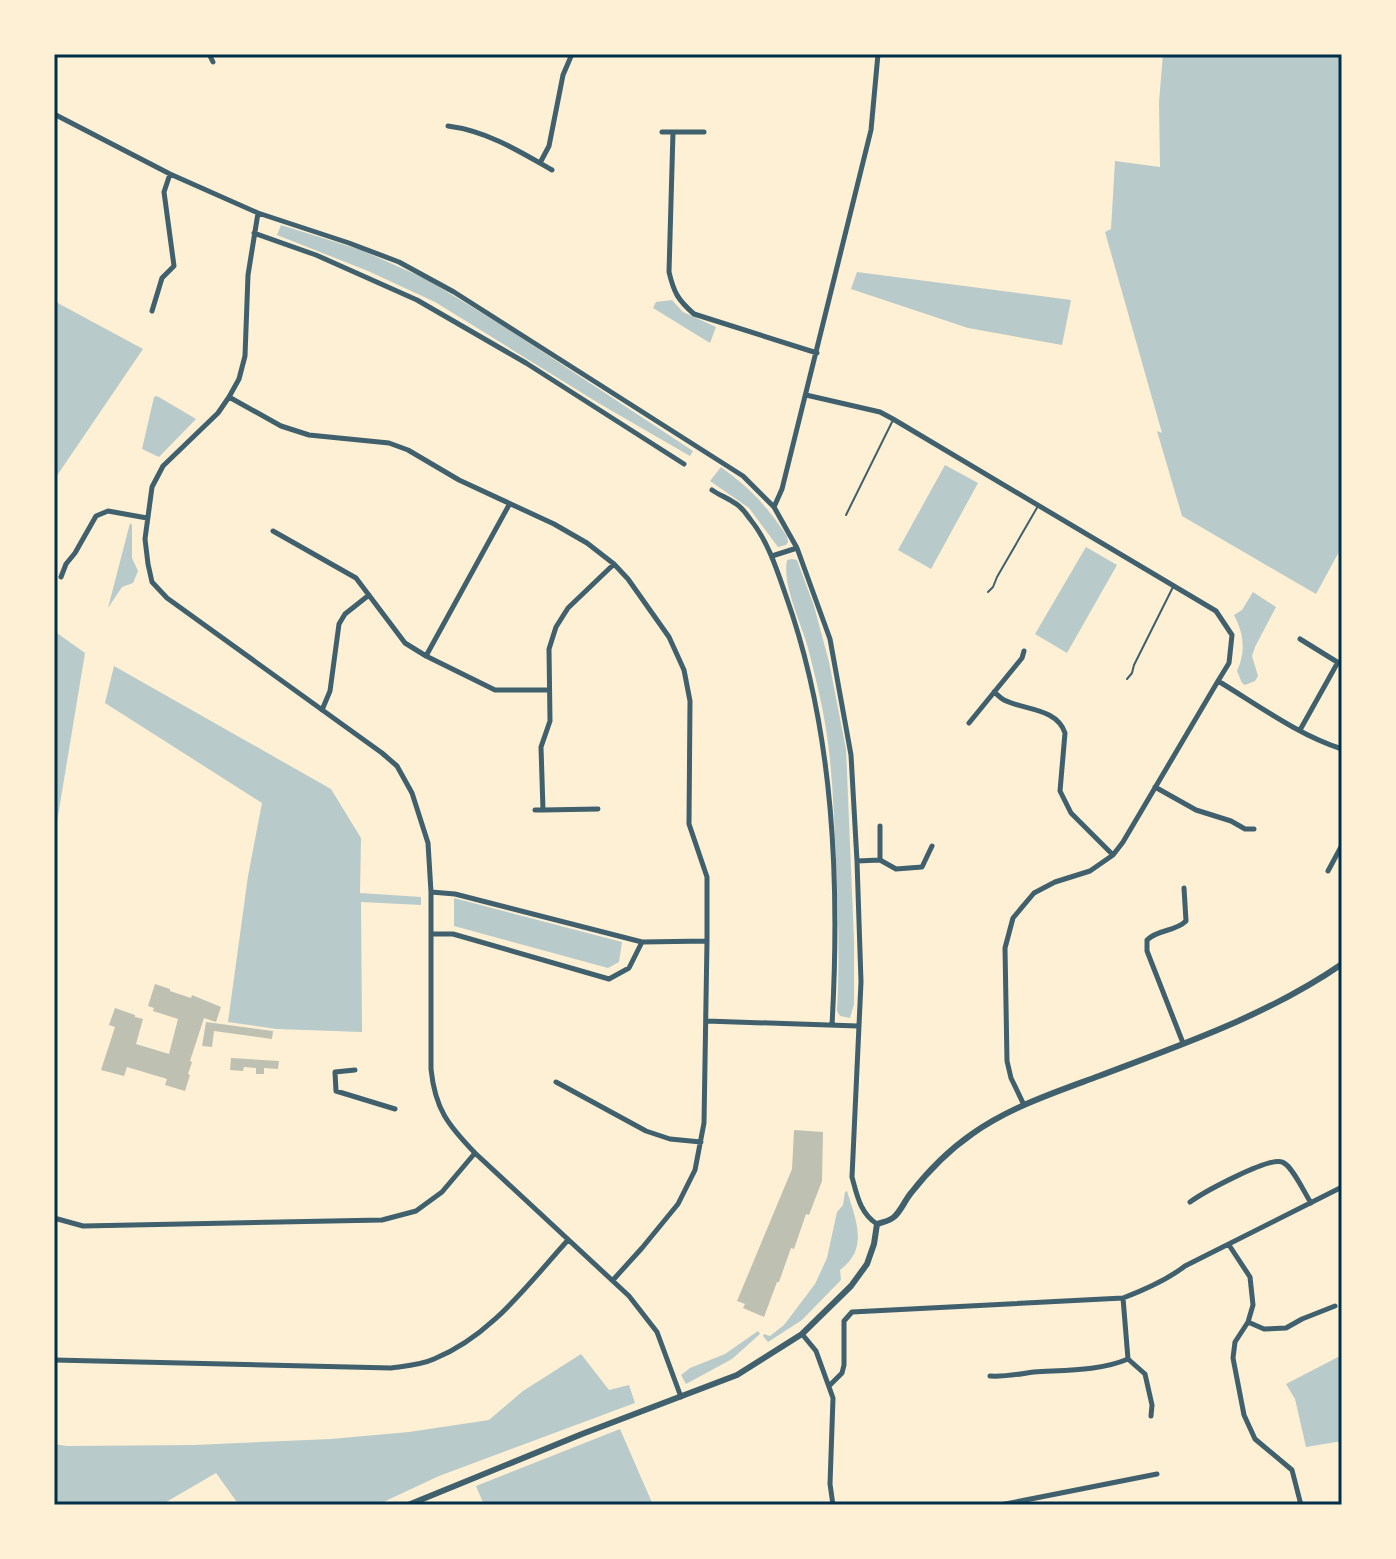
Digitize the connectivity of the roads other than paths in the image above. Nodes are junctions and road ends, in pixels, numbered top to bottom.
1 (209, 54) edge
2 (572, 54) edge
3 (878, 54) edge
4 (213, 62) dead end
5 (54, 114) edge
6 (448, 126) dead end
7 (662, 132) dead end
8 (673, 132) junction
9 (704, 132) dead end
10 (540, 163) junction
11 (552, 170) dead end
12 (170, 174) junction
13 (258, 213) junction
14 (254, 233) junction
15 (152, 311) dead end
16 (817, 353) junction
17 (806, 395) junction
18 (229, 397) junction
19 (893, 419) junction
20 (684, 464) dead end
21 (712, 490) dead end
22 (509, 505) junction
23 (1038, 505) junction
24 (774, 507) junction
25 (846, 515) dead end
26 (147, 518) junction
27 (273, 531) dead end
28 (797, 548) junction
29 (772, 556) junction
30 (614, 564) junction
31 (61, 577) dead end
32 (1173, 586) junction
33 (988, 592) dead end
34 (369, 595) junction
35 (1300, 639) dead end
36 (1024, 651) dead end
37 (426, 656) junction
38 (1340, 664) edge
39 (1127, 679) dead end
40 (1218, 681) junction
41 (548, 690) junction
42 (994, 692) junction
43 (322, 710) junction
44 (969, 723) dead end
45 (1300, 730) junction
46 (1342, 749) edge
47 (1155, 787) junction
48 (598, 809) dead end
49 (535, 810) dead end
50 (543, 810) junction
51 (880, 826) dead end
52 (1254, 829) dead end
53 (1342, 845) edge
54 (932, 846) dead end
55 (1113, 855) junction
56 (880, 860) junction
57 (857, 861) junction
58 (1328, 871) dead end
59 (1184, 888) dead end
60 (431, 892) junction
61 (431, 934) junction
62 (707, 941) junction
63 (642, 942) junction
64 (1342, 964) edge
65 (706, 1021) junction
66 (832, 1025) junction
67 (858, 1026) junction
68 (1183, 1043) junction
69 (355, 1070) dead end
70 (556, 1082) dead end
71 (1024, 1105) junction
72 (395, 1109) dead end
73 (701, 1142) junction
74 (475, 1153) junction
75 (1342, 1187) edge
76 (1190, 1202) dead end
77 (1311, 1203) junction
78 (54, 1218) edge
79 (877, 1224) junction
80 (568, 1240) junction
81 (1229, 1245) junction
82 (613, 1280) junction
83 (1123, 1298) junction
84 (1335, 1306) dead end
85 (1248, 1322) junction
86 (802, 1334) junction
87 (1128, 1359) junction
88 (54, 1360) edge
89 (990, 1376) dead end
90 (830, 1385) junction
91 (681, 1397) junction
92 (1151, 1416) dead end
93 (1157, 1474) dead end
94 (408, 1505) edge
95 (833, 1505) edge
96 (1000, 1505) edge
97 (1301, 1505) edge

1 - 4 street
2 - 10 street
3 - 16 street
5 - 12 street
6 - 10 street
7 - 8 street
8 - 9 street
8 - 16 street
10 - 11 street
12 - 13 street
12 - 15 street
13 - 14 street
13 - 24 street
14 - 18 street
14 - 20 street
16 - 17 street
17 - 19 street
17 - 24 street
18 - 22 street
18 - 26 street
19 - 23 street
19 - 25 lane
21 - 29 street
22 - 30 street
22 - 37 street
23 - 32 street
23 - 33 lane
24 - 28 street
26 - 31 street
26 - 43 street
27 - 34 street
28 - 29 street
28 - 57 street
29 - 66 street
30 - 41 street
30 - 62 street
32 - 39 lane
32 - 40 street
34 - 37 street
34 - 43 street
35 - 38 street
36 - 42 street
37 - 41 street
38 - 45 street
40 - 45 street
40 - 47 street
41 - 50 street
42 - 44 street
42 - 55 street
43 - 60 street
45 - 46 street
47 - 52 street
47 - 55 street
48 - 50 street
49 - 50 street
51 - 56 street
53 - 58 street
54 - 56 street
55 - 71 street
56 - 57 street
57 - 67 street
59 - 68 street
60 - 61 street
60 - 63 street
61 - 63 street
61 - 74 street
62 - 63 street
62 - 65 street
64 - 68 street
65 - 66 street
65 - 73 street
66 - 67 street
67 - 79 street
68 - 71 street
69 - 72 street
70 - 73 street
71 - 79 street
73 - 82 street
74 - 78 street
74 - 80 street
75 - 77 street
76 - 77 street
77 - 81 street
79 - 86 street
80 - 82 street
80 - 88 street
81 - 83 street
81 - 85 street
82 - 91 street
83 - 87 street
83 - 90 street
84 - 85 street
85 - 97 street
86 - 90 street
86 - 91 street
87 - 89 street
87 - 92 street
90 - 95 street
91 - 94 street
93 - 96 street

